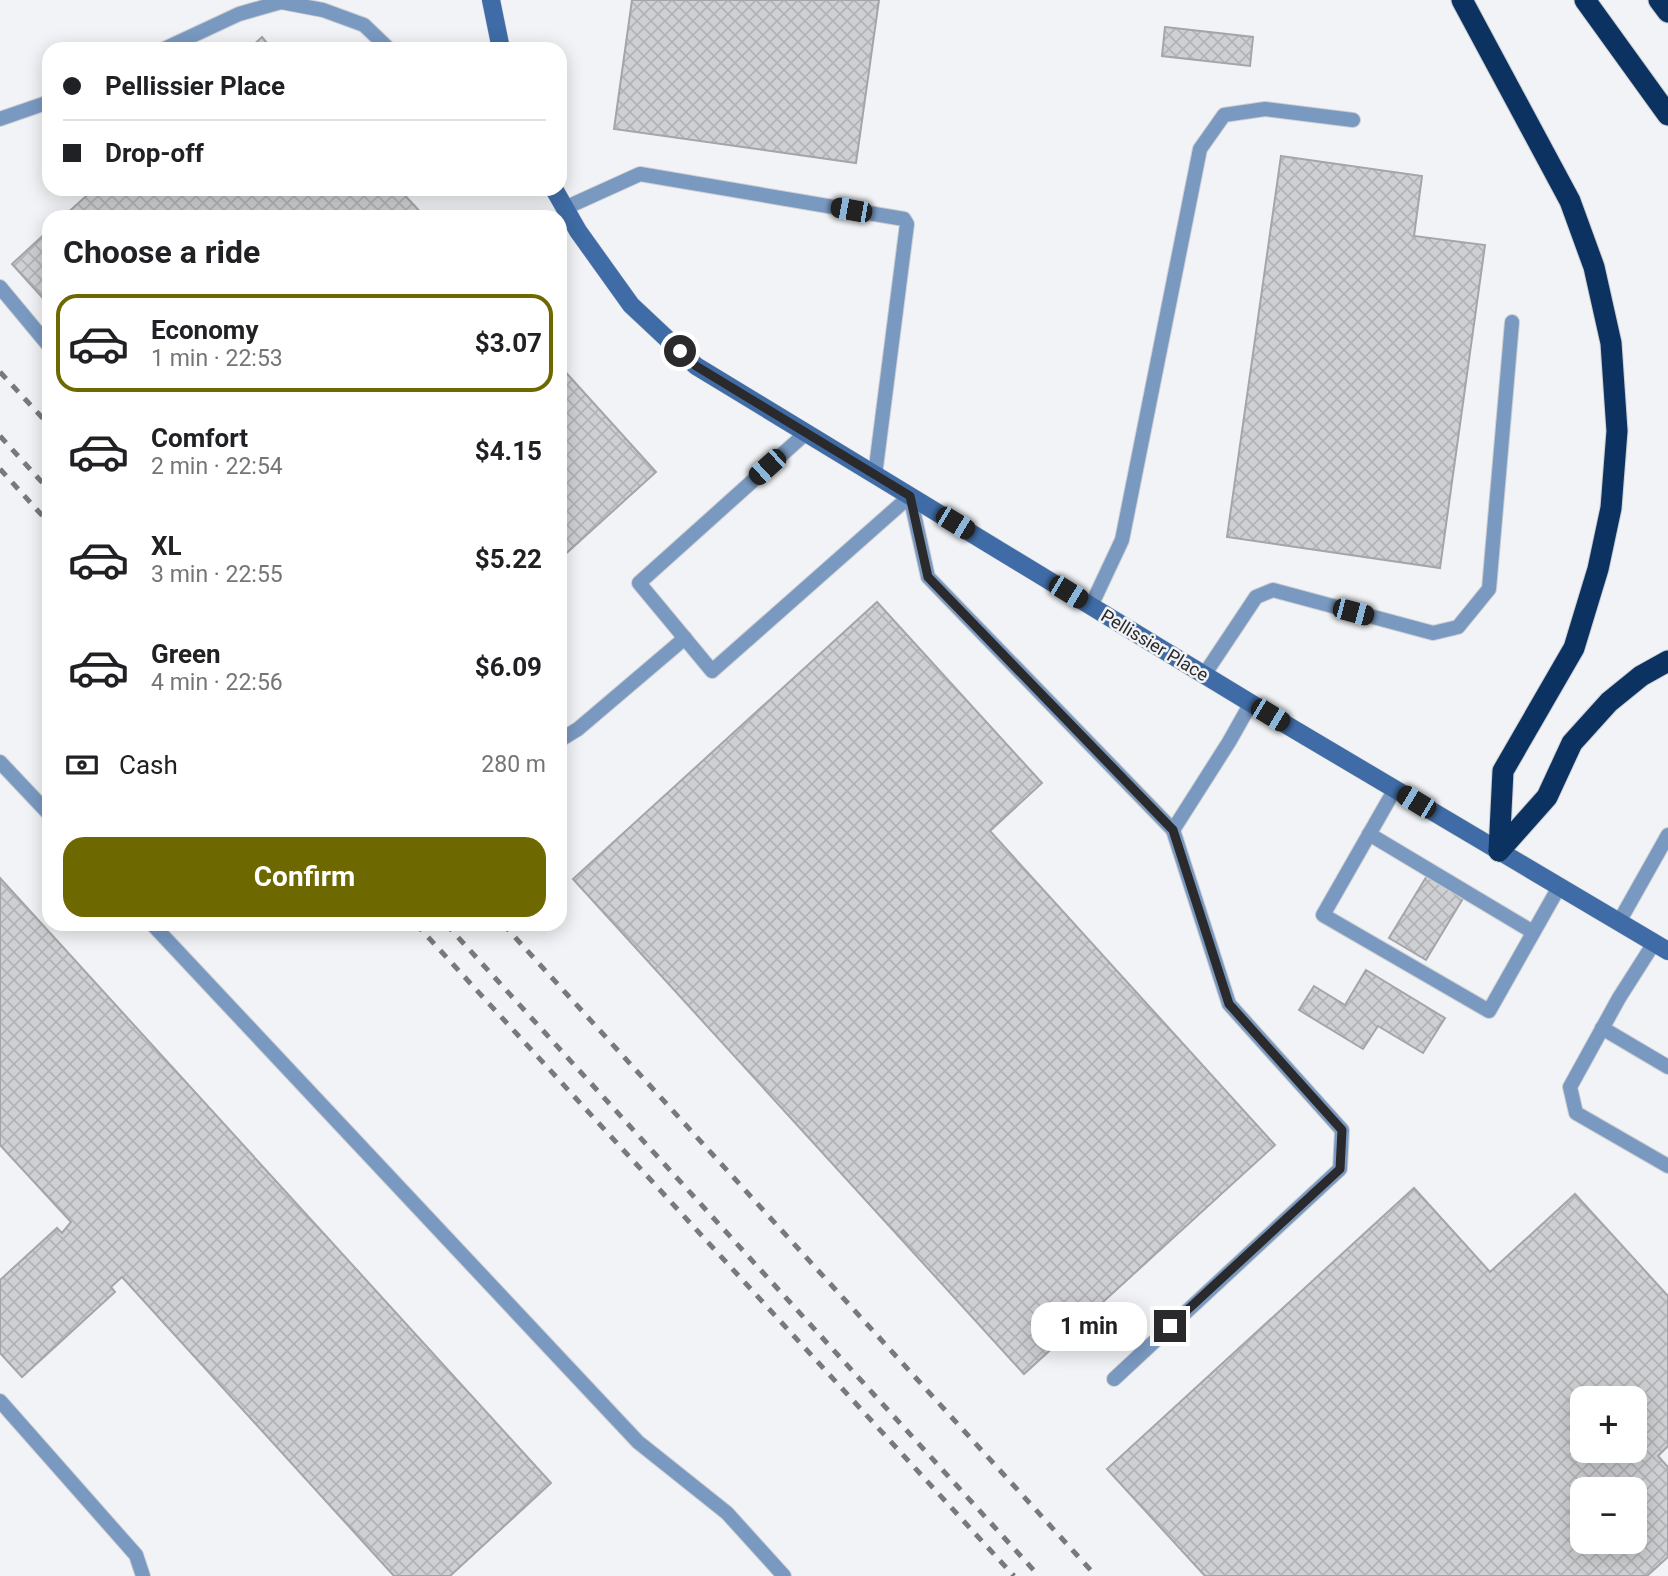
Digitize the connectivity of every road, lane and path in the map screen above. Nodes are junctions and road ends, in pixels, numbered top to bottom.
1 (491, 0) edge
2 (1462, 0) edge
3 (1585, 0) edge
4 (1659, 0) edge
5 (1668, 12) edge
6 (179, 42) edge
7 (382, 42) edge
8 (497, 42) edge
9 (42, 104) edge
10 (1668, 115) edge
11 (0, 119) edge
12 (1353, 120) dead end
13 (558, 196) edge
14 (565, 208) joint
15 (567, 212) edge
16 (0, 287) edge
17 (1512, 322) dead end
18 (42, 338) edge
19 (806, 433) junction
20 (875, 474) junction
21 (910, 496) junction
22 (1091, 606) junction
23 (685, 638) junction
24 (1668, 661) edge
25 (1204, 675) junction
26 (1251, 703) junction
27 (567, 736) edge
28 (0, 762) edge
29 (1395, 789) junction
30 (42, 807) edge
31 (1173, 830) junction
32 (1369, 834) junction
33 (1668, 835) edge
34 (1499, 851) junction
35 (1559, 887) junction
36 (1619, 922) junction
37 (159, 931) edge
38 (1533, 932) junction
39 (1661, 947) edge
40 (1602, 1028) junction
41 (1668, 1067) edge
42 (1668, 1166) edge
43 (1114, 1379) dead end
44 (0, 1401) edge
45 (142, 1576) edge
46 (784, 1576) edge

1 - 8 main road
2 - 34 highway
3 - 10 highway
4 - 5 highway
6 - 7 lane
9 - 11 lane
12 - 22 lane
13 - 14 main road, Pellissier Place
14 - 20 lane
15 - 19 main road, Pellissier Place
16 - 18 lane
17 - 25 lane
19 - 20 main road, Pellissier Place
19 - 23 lane
20 - 21 main road, Pellissier Place
21 - 22 main road, Pellissier Place
21 - 23 lane
21 - 31 lane
22 - 25 main road, Pellissier Place
23 - 27 lane
24 - 34 highway
25 - 26 main road, Pellissier Place
26 - 29 main road, Pellissier Place
26 - 31 lane
28 - 30 lane
29 - 32 lane
29 - 34 main road, Pellissier Place
31 - 43 lane
32 - 38 lane
32 - 38 lane
33 - 36 lane
34 - 35 main road, Pellissier Place
35 - 36 main road, Pellissier Place
35 - 38 lane
36 - 39 main road, Pellissier Place
37 - 46 lane
39 - 40 lane
40 - 41 lane
40 - 42 lane
44 - 45 lane

